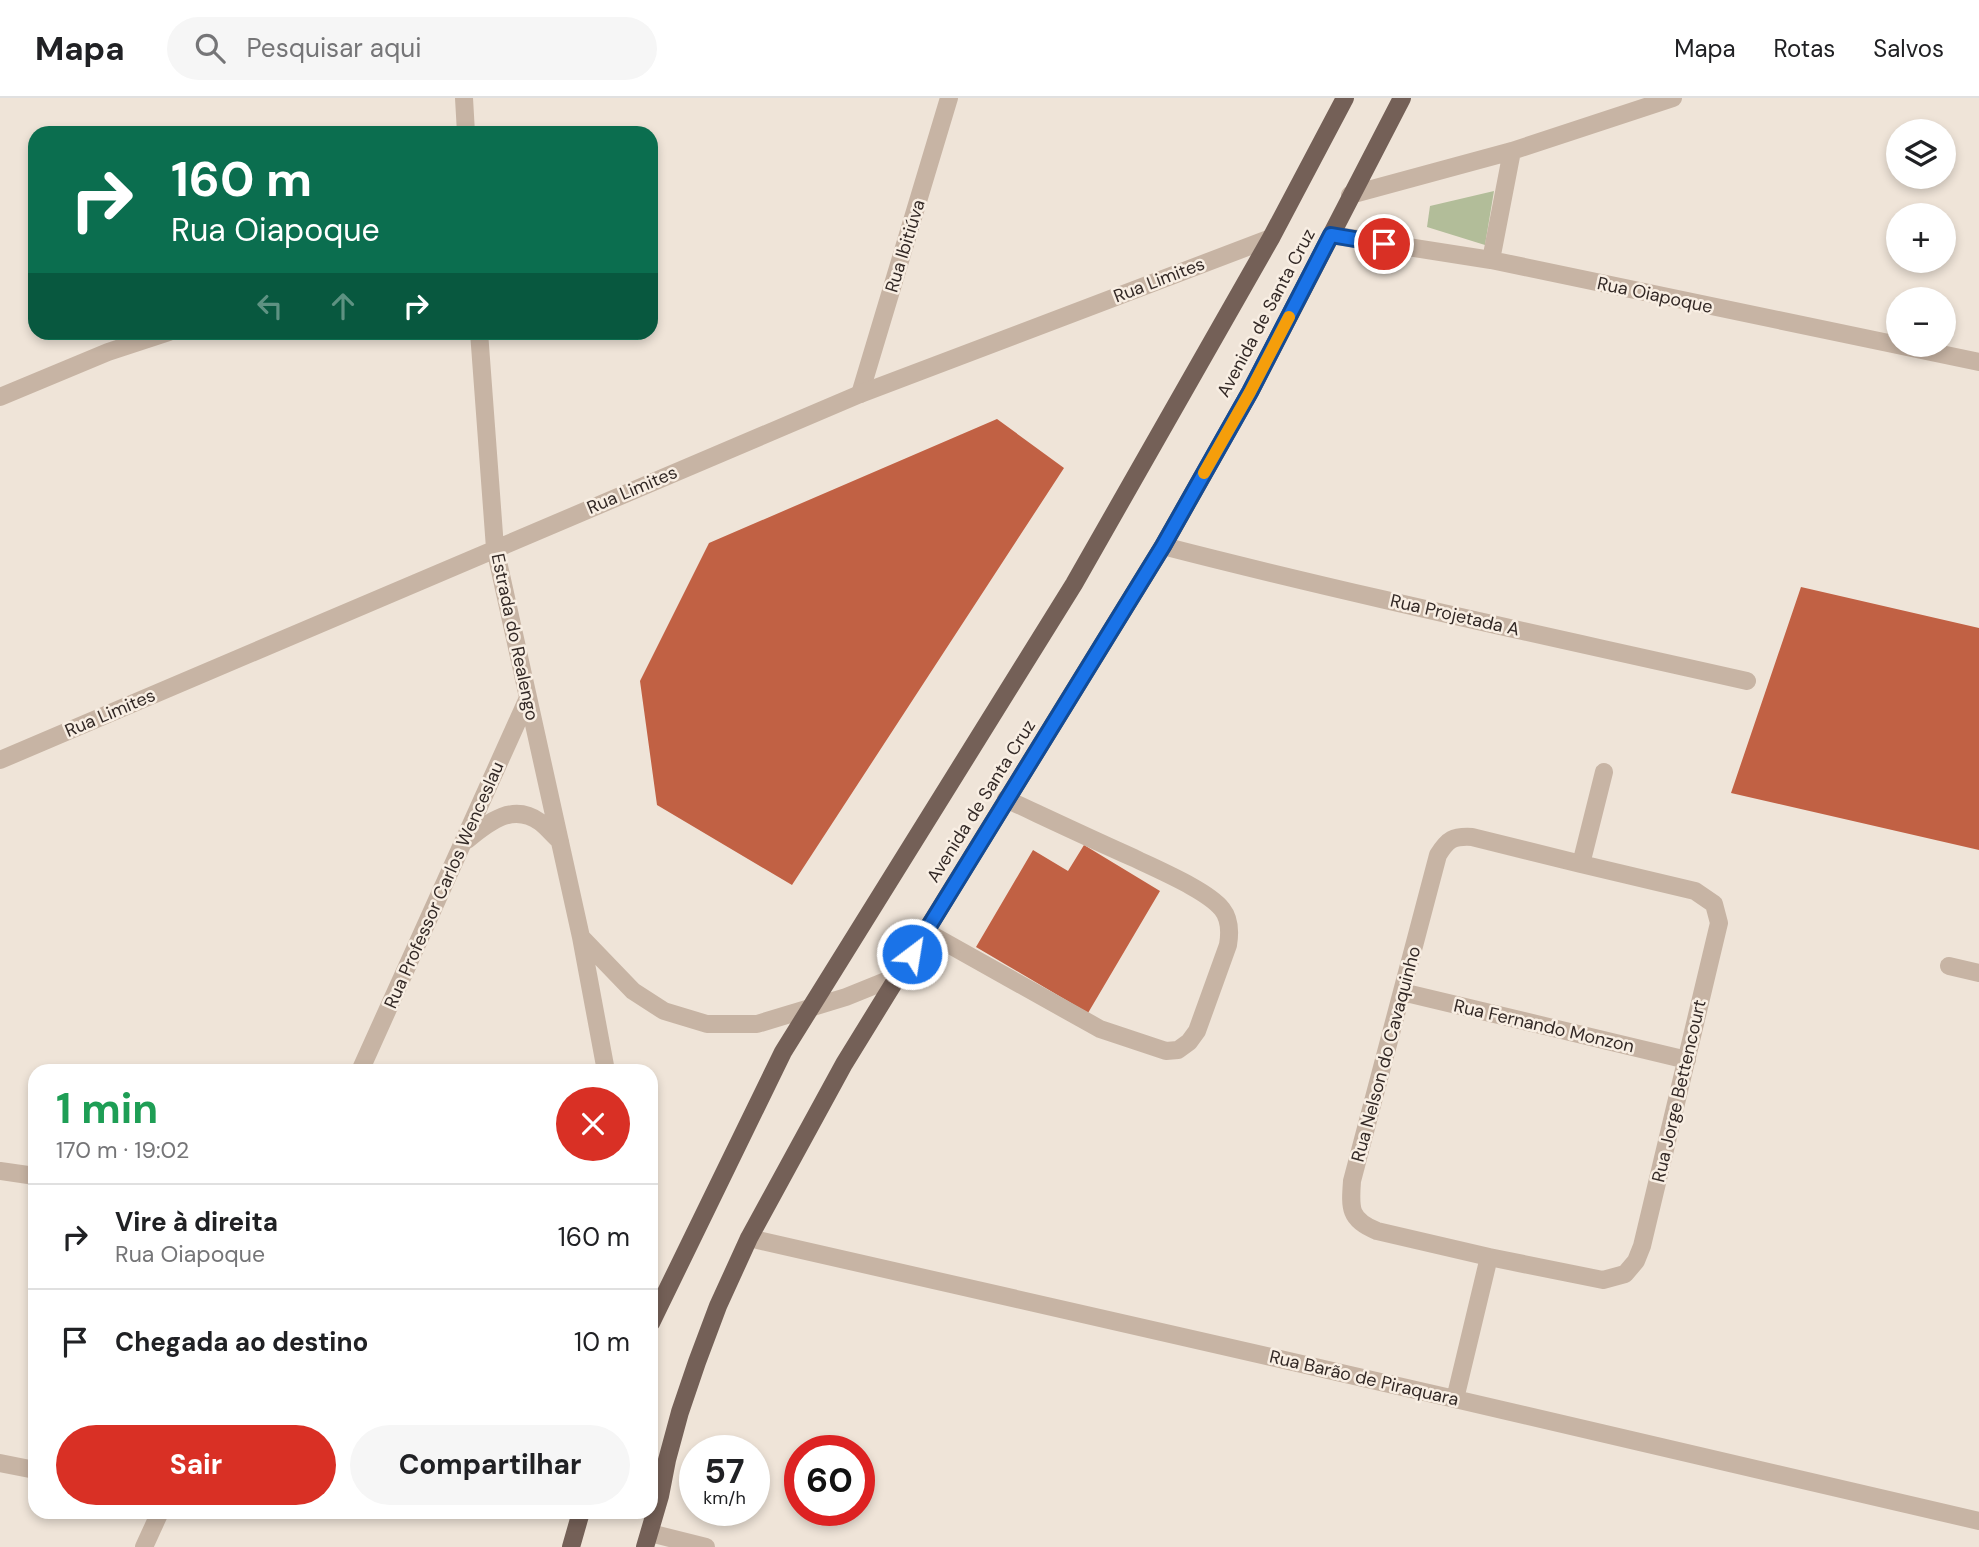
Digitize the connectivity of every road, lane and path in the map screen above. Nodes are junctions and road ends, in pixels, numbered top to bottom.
1 (464, 98) edge
2 (949, 98) edge
3 (1345, 98) edge
4 (1402, 98) edge
5 (1673, 98) edge
6 (466, 126) edge
7 (1513, 151) junction
8 (1350, 195) junction
9 (1331, 235) junction
10 (1271, 238) junction
11 (1491, 260) junction
12 (145, 340) edge
13 (480, 340) edge
14 (1979, 362) edge
15 (860, 394) junction
16 (0, 397) edge
17 (1163, 546) junction
18 (495, 548) junction
19 (1747, 681) dead end
20 (528, 698) junction
21 (0, 760) edge
22 (1604, 772) dead end
23 (1006, 799) junction
24 (560, 841) junction
25 (464, 843) junction
26 (1581, 864) junction
27 (925, 932) junction
28 (581, 937) junction
29 (1949, 966) dead end
30 (1979, 973) edge
31 (898, 976) junction
32 (1402, 992) junction
33 (809, 1009) junction
34 (1687, 1060) junction
35 (363, 1064) edge
36 (605, 1064) edge
37 (0, 1171) edge
38 (28, 1175) edge
39 (748, 1238) junction
40 (1489, 1257) junction
41 (658, 1310) edge
42 (1455, 1399) junction
43 (0, 1463) edge
44 (28, 1469) edge
45 (658, 1503) edge
46 (157, 1519) edge
47 (579, 1519) edge
48 (654, 1519) edge
49 (1979, 1521) edge
50 (648, 1540) edge
51 (144, 1547) edge
52 (571, 1547) edge
53 (706, 1547) edge

1 - 6 street
2 - 15 street, Rua Ibitiúva
3 - 10 main road, Avenida de Santa Cruz
4 - 8 main road, Avenida de Santa Cruz
5 - 7 street
7 - 8 street
7 - 11 street
8 - 9 main road, Avenida de Santa Cruz
9 - 11 street, Rua Oiapoque
9 - 17 main road, Avenida de Santa Cruz
10 - 15 street, Rua Limites
10 - 33 main road, Avenida de Santa Cruz
11 - 14 street, Rua Oiapoque
12 - 16 street
13 - 18 street, Estrada do Realengo
15 - 18 street, Rua Limites
17 - 19 street, Rua Projetada A
17 - 23 main road, Avenida de Santa Cruz
18 - 20 street, Estrada do Realengo
18 - 21 street, Rua Limites
20 - 24 street, Estrada do Realengo
20 - 25 street, Rua Professor Carlos Wenceslau
22 - 26 street
23 - 27 main road, Avenida de Santa Cruz
23 - 27 street
24 - 25 street
24 - 28 street, Estrada do Realengo
25 - 35 street, Rua Professor Carlos Wenceslau
26 - 32 street, Rua Nelson do Cavaquinho
26 - 34 street, Rua Jorge Bettencourt
27 - 31 main road, Avenida de Santa Cruz
28 - 33 street
28 - 36 street, Estrada do Realengo
29 - 30 street
31 - 33 street
31 - 39 main road, Avenida de Santa Cruz
32 - 34 street, Rua Fernando Monzon
32 - 40 street, Rua Nelson do Cavaquinho
33 - 41 main road, Avenida de Santa Cruz
34 - 40 street, Rua Jorge Bettencourt
37 - 38 street
39 - 42 street, Rua Barão de Piraquara
39 - 45 main road, Avenida de Santa Cruz
40 - 42 street
42 - 49 street, Rua Barão de Piraquara
43 - 44 street
46 - 51 street
47 - 52 main road
48 - 50 main road, Avenida de Santa Cruz
50 - 53 street

